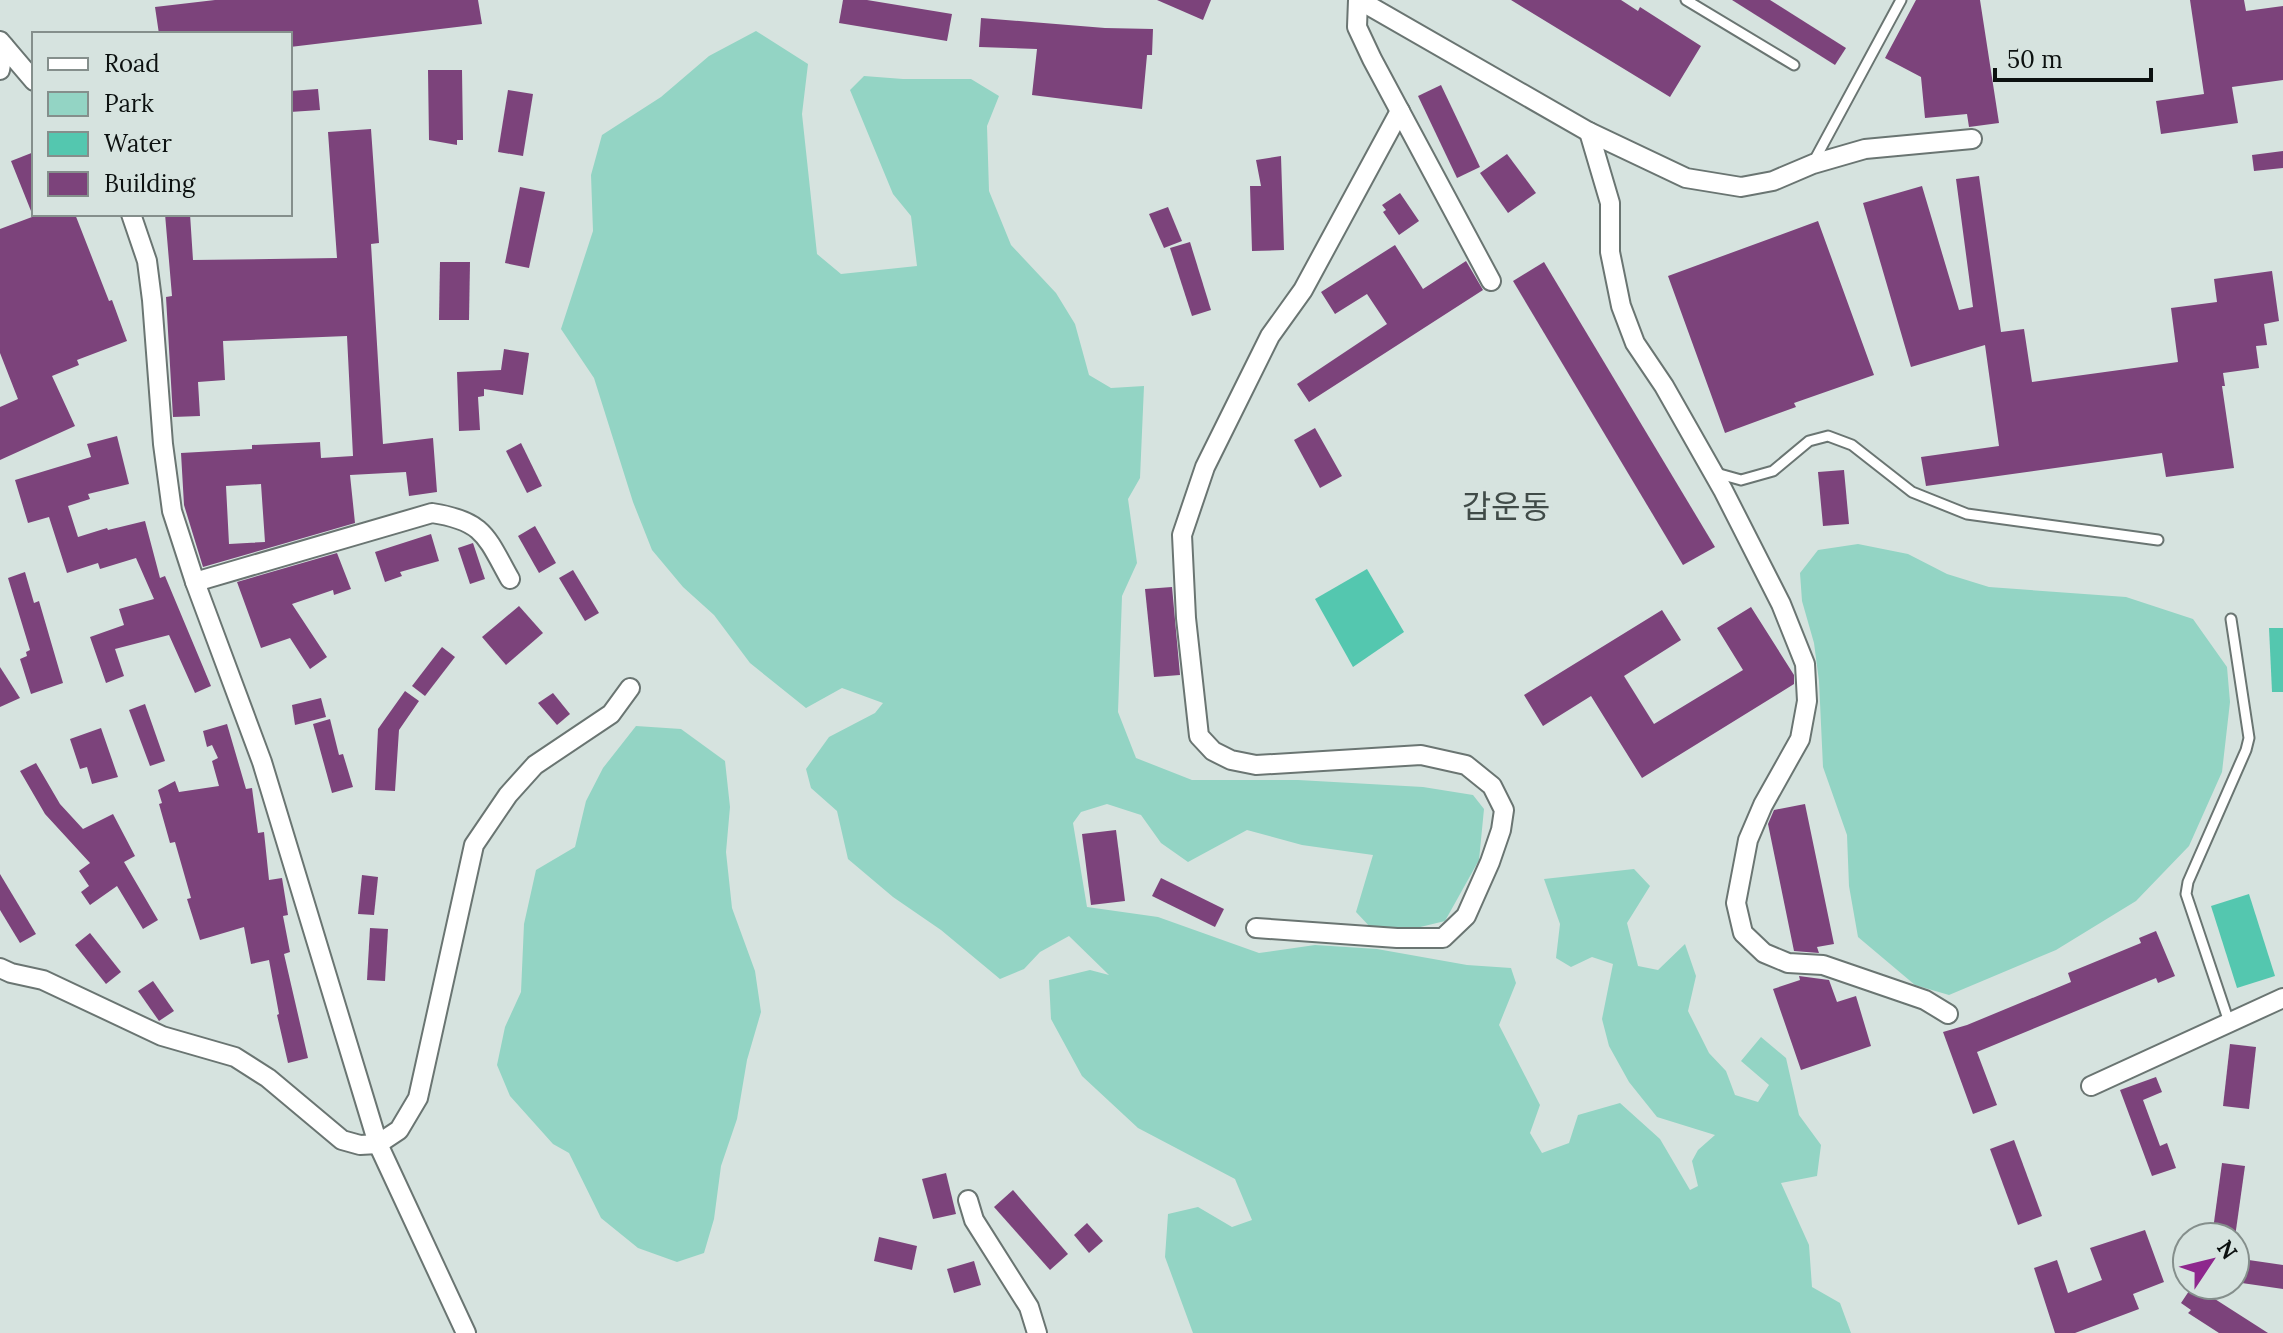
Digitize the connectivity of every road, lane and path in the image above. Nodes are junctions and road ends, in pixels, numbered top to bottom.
1 (1358, 0) edge
2 (1686, 0) edge
3 (1901, 0) edge
4 (2, 43) edge
5 (1794, 65) dead end
6 (0, 70) edge
7 (32, 79) edge
8 (1400, 111) junction
9 (1589, 132) junction
10 (1972, 139) dead end
11 (1813, 164) junction
12 (132, 216) edge
13 (1491, 281) dead end
14 (1713, 472) junction
15 (2158, 540) dead end
16 (510, 579) dead end
17 (195, 582) junction
18 (2231, 619) dead end
19 (630, 688) dead end
20 (1256, 928) dead end
21 (0, 968) edge
22 (2283, 998) edge
23 (1948, 1014) dead end
24 (2229, 1022) junction
25 (2091, 1086) dead end
26 (378, 1144) junction
27 (968, 1200) dead end
28 (466, 1333) edge
29 (1037, 1333) edge

1 - 8 street
1 - 9 street
2 - 5 lane
3 - 11 lane
4 - 6 street
4 - 7 street
8 - 13 street
8 - 20 street
9 - 11 street
9 - 14 street
10 - 11 street
12 - 17 street
14 - 15 lane
14 - 23 street
16 - 17 street
17 - 26 street
18 - 24 lane
19 - 26 street
21 - 26 street
22 - 24 street
24 - 25 street
26 - 28 street
27 - 29 street

